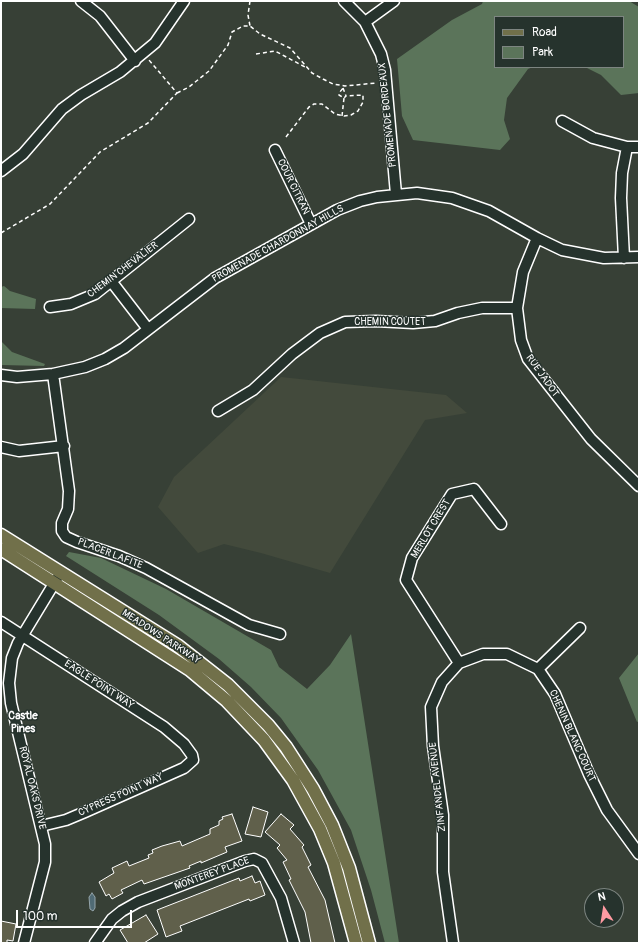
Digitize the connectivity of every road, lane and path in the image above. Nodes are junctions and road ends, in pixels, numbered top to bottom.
1 (81, 1) edge
2 (184, 1) edge
3 (250, 1) edge
4 (344, 1) edge
5 (394, 1) edge
6 (365, 22) junction
7 (250, 26) junction
8 (256, 54) dead end
9 (149, 60) dead end
10 (135, 61) junction
11 (307, 68) junction
12 (376, 84) dead end
13 (345, 86) junction
14 (343, 88) junction
15 (177, 93) junction
16 (346, 96) junction
17 (344, 98) junction
18 (342, 116) junction
19 (562, 121) dead end
20 (286, 137) dead end
21 (627, 146) junction
22 (639, 147) edge
23 (275, 150) dead end
24 (1, 171) edge
25 (396, 194) junction
26 (189, 219) dead end
27 (311, 224) junction
28 (1, 233) edge
29 (537, 238) junction
30 (639, 257) edge
31 (624, 258) junction
32 (111, 282) junction
33 (50, 307) dead end
34 (517, 308) junction
35 (148, 329) junction
36 (53, 374) junction
37 (1, 375) edge
38 (218, 411) dead end
39 (64, 446) junction
40 (1, 447) edge
41 (639, 486) edge
42 (501, 524) dead end
43 (1, 535) edge
44 (1, 549) edge
45 (58, 577) junction
46 (1, 622) edge
47 (580, 628) dead end
48 (280, 634) dead end
49 (23, 635) junction
50 (459, 663) junction
51 (538, 669) junction
52 (192, 755) joint
53 (41, 826) junction
54 (639, 854) edge
55 (24, 943) edge
56 (95, 943) edge
57 (294, 943) edge
58 (356, 943) edge
59 (369, 943) edge
60 (453, 943) edge

1 - 10 street
2 - 10 street
3 - 7 path
4 - 6 street, PROMENADE BORDEAUX
5 - 6 street
6 - 25 street, PROMENADE BORDEAUX
7 - 11 path
7 - 15 path
8 - 11 path
9 - 15 path
10 - 24 street
11 - 13 path
12 - 13 path
13 - 14 path
14 - 16 path
14 - 17 path
15 - 28 path
16 - 17 path
16 - 18 path
17 - 18 path
18 - 20 path
19 - 21 street
21 - 22 street
21 - 31 street
23 - 27 street, COUR CITRAN
25 - 27 street, PROMENADE CHARDONNAY HILLS
25 - 29 street, PROMENADE CHARDONNAY HILLS
26 - 32 street, CHEMIN CHEVALIER
27 - 35 street, PROMENADE CHARDONNAY HILLS
29 - 31 street, PROMENADE CHARDONNAY HILLS
29 - 34 street, RUE JADOT
30 - 31 street, PROMENADE CHARDONNAY HILLS
32 - 33 street, CHEMIN CHEVALIER
32 - 35 street
34 - 38 street, CHEMIN COUTET
34 - 41 street, RUE JADOT
35 - 36 street, PROMENADE CHARDONNAY HILLS
36 - 37 street, PROMENADE CHARDONNAY HILLS
36 - 39 street, PLACER LAFITE
39 - 40 street
39 - 48 street, PLACER LAFITE
42 - 50 street, MERLOT CREST
43 - 45 main road, MEADOWS PARKWAY
44 - 45 main road, MEADOWS PARKWAY
45 - 49 street, ROYAL OAKS DRIVE
45 - 58 main road, MEADOWS PARKWAY
45 - 59 main road, MEADOWS PARKWAY
46 - 49 street, EAGLE POINT WAY
47 - 51 street
49 - 52 street, EAGLE POINT WAY
49 - 53 street, ROYAL OAKS DRIVE
50 - 51 street, CHENIN BLANC COURT
50 - 60 street, ZINFANDEL AVENUE
51 - 54 street, CHENIN BLANC COURT
52 - 53 street, CYPRESS POINT WAY
53 - 55 street, ROYAL OAKS DRIVE
56 - 57 street, MONTEREY PLACE

